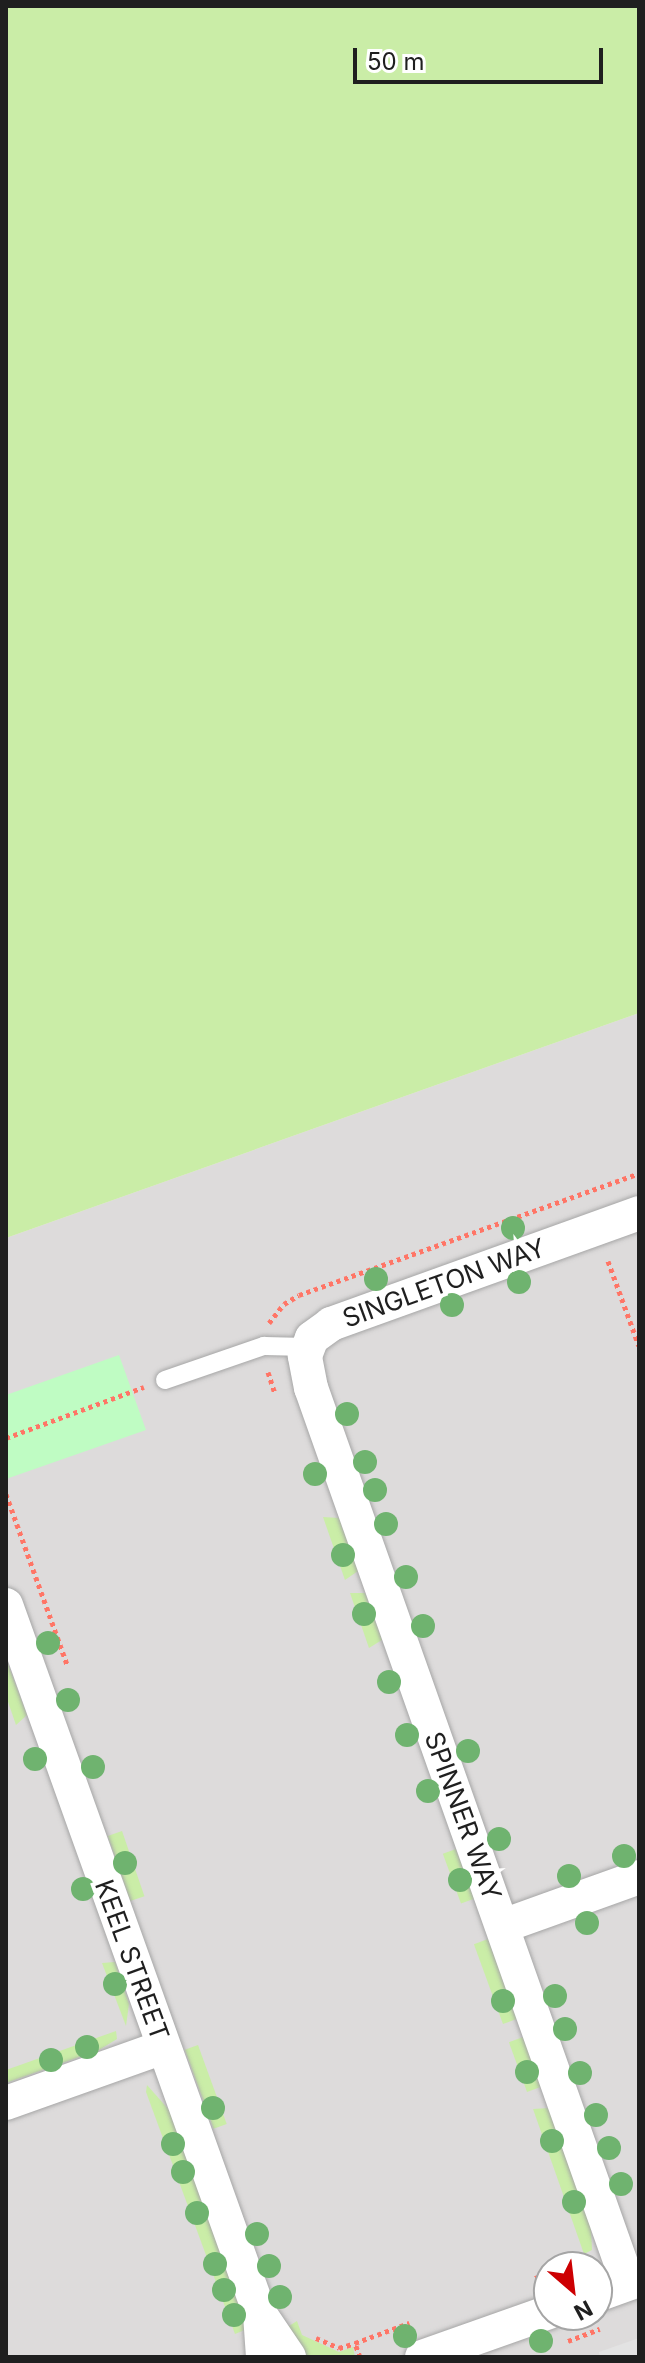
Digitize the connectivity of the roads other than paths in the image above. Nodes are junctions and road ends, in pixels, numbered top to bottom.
1 (636, 1225) edge
2 (307, 1347) junction
3 (165, 1380) road end
4 (6, 1605) edge
5 (639, 1877) edge
6 (503, 1926) junction
7 (163, 2047) junction
8 (6, 2103) edge
9 (621, 2286) edge
10 (260, 2314) junction
11 (533, 2318) edge
12 (263, 2357) edge
13 (289, 2357) edge
14 (422, 2357) edge

1 - 2 street, SINGLETON WAY
2 - 3 lane
2 - 6 street, SPINNER WAY
4 - 7 street, KEEL STREET
5 - 6 street
6 - 9 street, SPINNER WAY
7 - 8 street
7 - 10 street, KEEL STREET
10 - 12 street, KEEL STREET
10 - 13 street, KEEL STREET
11 - 14 street

